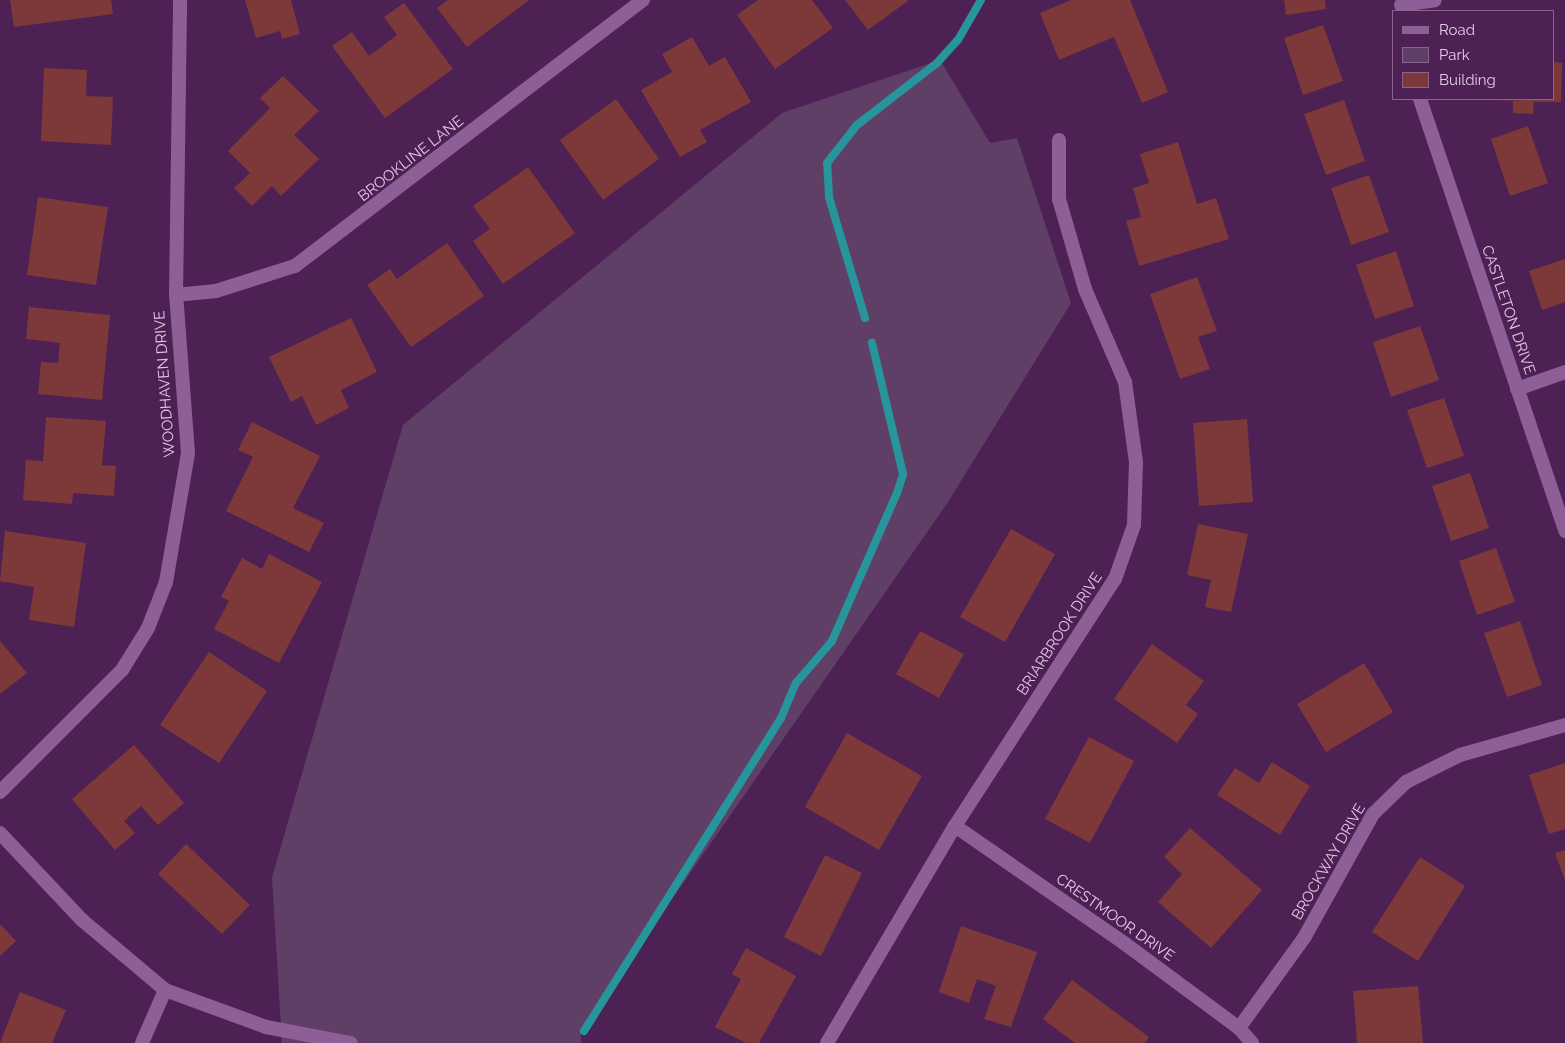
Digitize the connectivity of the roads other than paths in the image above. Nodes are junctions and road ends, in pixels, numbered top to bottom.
1 (180, 0) edge
2 (643, 0) edge
3 (1435, 0) edge
4 (1401, 6) edge
5 (1420, 100) edge
6 (1059, 140) dead end
7 (176, 295) junction
8 (1565, 372) edge
9 (1517, 389) junction
10 (1565, 531) edge
11 (1565, 725) edge
12 (0, 792) edge
13 (955, 826) junction
14 (0, 833) edge
15 (166, 990) junction
16 (1239, 1028) junction
17 (142, 1043) edge
18 (350, 1043) edge
19 (827, 1043) edge
20 (1252, 1043) edge

1 - 7 street, WOODHAVEN DRIVE
2 - 7 street, BROOKLINE LANE
3 - 4 street
5 - 9 street, CASTLETON DRIVE
6 - 13 street, BRIARBROOK DRIVE
7 - 12 street, WOODHAVEN DRIVE
8 - 9 street
9 - 10 street, CASTLETON DRIVE
11 - 16 street, BROCKWAY DRIVE
13 - 16 street, CRESTMOOR DRIVE
13 - 19 street, BRIARBROOK DRIVE
14 - 15 street
15 - 17 street
15 - 18 street
16 - 20 street, CRESTMOOR DRIVE

